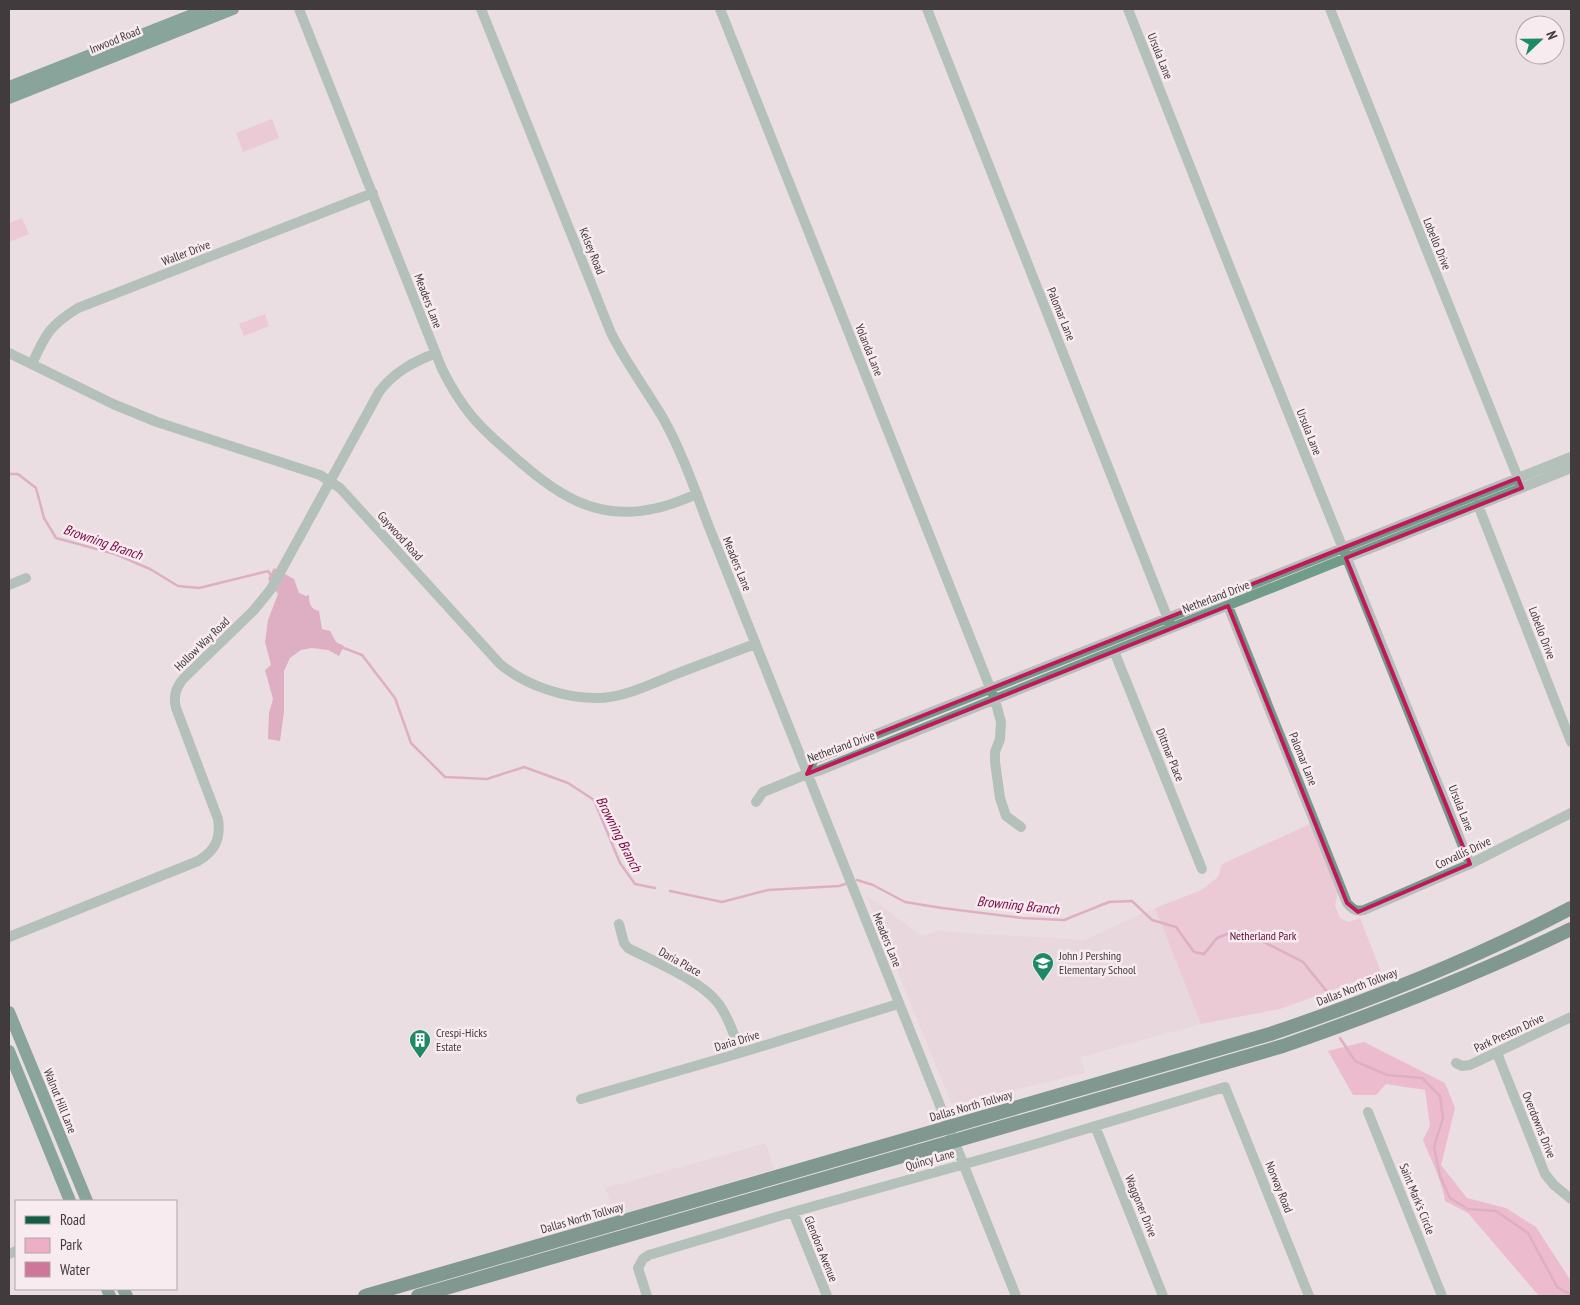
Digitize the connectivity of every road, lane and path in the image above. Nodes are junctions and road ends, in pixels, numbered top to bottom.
1 (207, 9) edge
2 (233, 9) edge
3 (300, 9) edge
4 (482, 9) edge
5 (720, 9) edge
6 (927, 9) edge
7 (1128, 9) edge
8 (1330, 9) edge
9 (184, 23) junction
10 (34, 82) junction
11 (9, 87) edge
12 (9, 98) edge
13 (373, 193) junction
14 (9, 353) edge
15 (436, 353) junction
16 (32, 364) junction
17 (1571, 457) edge
18 (1571, 468) edge
19 (330, 480) junction
20 (1520, 483) junction
21 (697, 494) junction
22 (1478, 505) junction
23 (1432, 519) junction
24 (1344, 554) junction
25 (26, 578) dead end
26 (1255, 583) junction
27 (9, 585) edge
28 (1259, 594) junction
29 (1228, 606) junction
30 (1170, 623) junction
31 (755, 644) junction
32 (1114, 651) junction
33 (990, 689) junction
34 (995, 700) junction
35 (1571, 742) edge
36 (807, 774) junction
37 (756, 802) dead end
38 (1571, 813) edge
39 (1021, 827) dead end
40 (1470, 864) junction
41 (1202, 869) dead end
42 (1571, 908) edge
43 (1364, 910) joint
44 (619, 924) dead end
45 (1571, 929) edge
46 (9, 937) edge
47 (898, 1004) junction
48 (9, 1012) edge
49 (1571, 1017) edge
50 (9, 1051) edge
51 (740, 1053) junction
52 (1497, 1053) junction
53 (1456, 1062) dead end
54 (1225, 1087) joint
55 (581, 1099) dead end
56 (1368, 1112) dead end
57 (1095, 1126) junction
58 (963, 1164) junction
59 (1571, 1199) edge
60 (70, 1200) edge
61 (87, 1200) edge
62 (793, 1212) junction
63 (365, 1296) edge
64 (418, 1296) edge
65 (647, 1296) edge
66 (827, 1296) edge
67 (1016, 1296) edge
68 (1163, 1296) edge
69 (1309, 1296) edge
70 (1442, 1296) edge

1 - 9 main road, Inwood Road
2 - 9 main road, Inwood Road
3 - 13 street, Meaders Lane
4 - 21 street, Kelsey Road
5 - 33 street, Yolanda Lane
6 - 30 street, Palomar Lane
7 - 24 street, Ursula Lane
8 - 20 street, Lobello Drive
9 - 10 main road, Inwood Road
10 - 11 main road, Inwood Road
10 - 12 main road, Inwood Road
13 - 15 street, Meaders Lane
13 - 16 street, Waller Drive
14 - 16 street, Gaywood Road
15 - 19 street, Hollow Way Road
15 - 21 street, Meaders Lane
16 - 19 street, Gaywood Road
17 - 20 street, Netherland Drive
18 - 20 street, Netherland Drive
19 - 31 street, Gaywood Road
19 - 46 street, Hollow Way Road
20 - 22 street, Netherland Drive
20 - 23 street, Netherland Drive
21 - 31 street, Meaders Lane
22 - 23 street, Netherland Drive
22 - 35 street, Lobello Drive
23 - 24 street, Netherland Drive
24 - 26 street, Netherland Drive
24 - 28 street, Netherland Drive
24 - 40 street, Ursula Lane
25 - 27 street
26 - 28 street
26 - 30 street, Netherland Drive
28 - 29 street, Netherland Drive
29 - 30 street, Netherland Drive
29 - 43 street, Palomar Lane
30 - 32 street, Netherland Drive
30 - 33 street, Netherland Drive
31 - 36 street, Meaders Lane
32 - 34 street, Netherland Drive
32 - 41 street, Dittmar Place
33 - 34 street, Yolanda Lane
33 - 36 street, Netherland Drive
34 - 36 street, Netherland Drive
34 - 39 street, Yolanda Lane
36 - 37 street
36 - 47 street, Meaders Lane
38 - 40 street, Corvallis Drive
40 - 43 street, Corvallis Drive
42 - 63 highway, Dallas North Tollway
44 - 51 street, Daria Place
45 - 64 highway
47 - 51 street, Daria Drive
47 - 58 street, Meaders Lane
48 - 61 main road, Walnut Hill Lane
49 - 52 street, Park Preston Drive
50 - 60 main road
51 - 55 street, Daria Drive
52 - 53 street, Park Preston Drive
52 - 59 street, Overdowns Drive
54 - 57 street, Quincy Lane
54 - 69 street, Norway Road
56 - 70 street, Saint Mark's Circle
57 - 58 street, Quincy Lane
57 - 68 street, Waggoner Drive
58 - 62 street, Quincy Lane
58 - 67 street, Meaders Lane
62 - 65 street, Quincy Lane
62 - 66 street, Glendora Avenue

